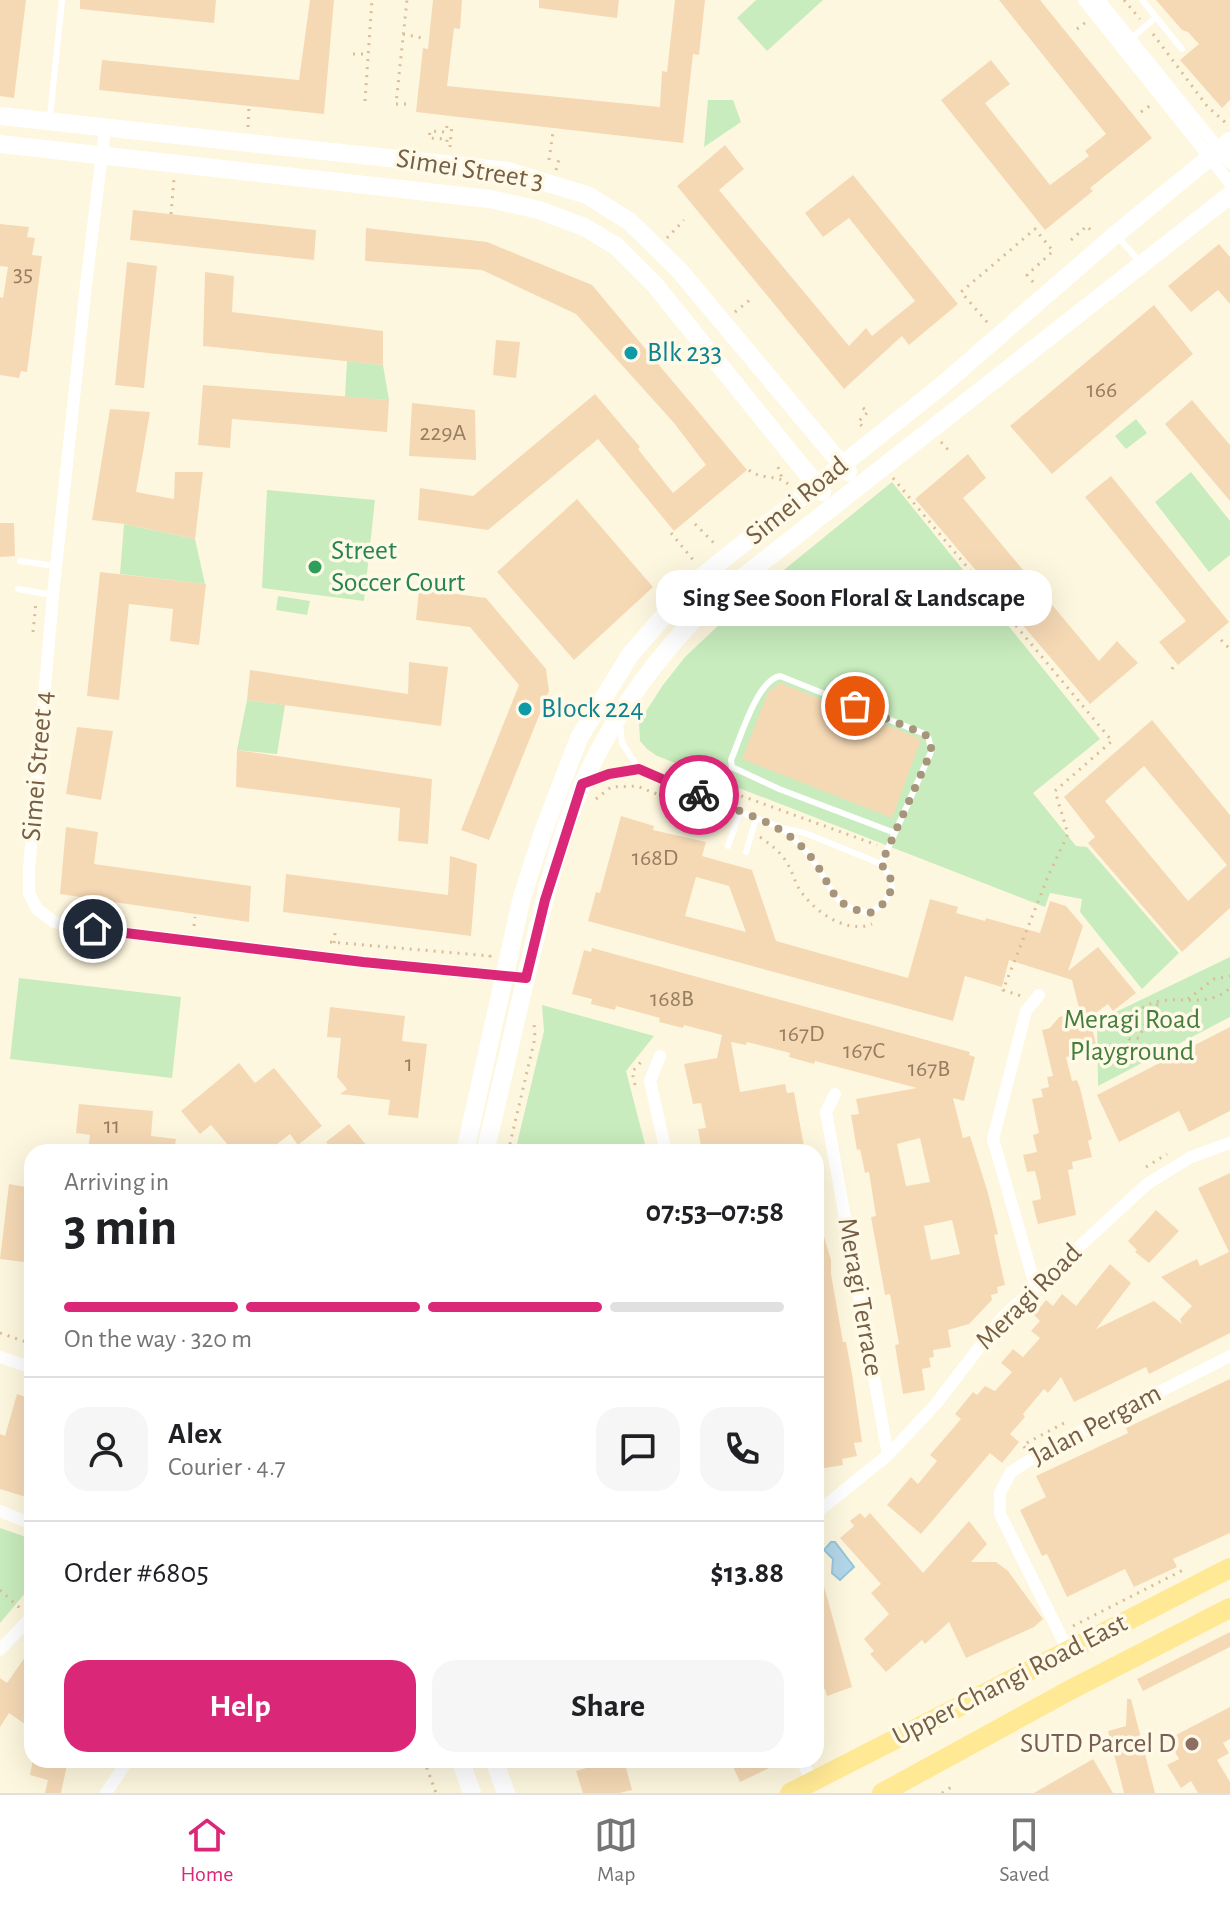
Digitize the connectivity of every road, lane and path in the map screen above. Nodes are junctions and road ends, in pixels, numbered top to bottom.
1 (62, 0) edge
2 (372, 0) edge
3 (407, 0) edge
4 (1084, 0) edge
5 (1099, 0) edge
6 (1124, 0) edge
7 (1142, 0) edge
8 (1156, 17) junction
9 (1146, 26) junction
10 (403, 34) junction
11 (422, 38) dead end
12 (1125, 43) junction
13 (1182, 49) dead end
14 (353, 54) dead end
15 (368, 54) junction
16 (365, 101) dead end
17 (406, 104) dead end
18 (249, 107) dead end
19 (1148, 107) dead end
20 (1141, 112) dead end
21 (0, 116) edge
22 (50, 121) junction
23 (449, 125) joint
24 (248, 127) dead end
25 (105, 129) junction
26 (553, 132) dead end
27 (0, 144) edge
28 (1223, 147) edge
29 (102, 157) junction
30 (549, 160) dead end
31 (186, 180) dead end
32 (1230, 183) edge
33 (1230, 195) edge
34 (171, 214) dead end
35 (684, 220) dead end
36 (676, 228) dead end
37 (1115, 235) junction
38 (1095, 236) dead end
39 (1071, 240) dead end
40 (1141, 263) junction
41 (1036, 286) dead end
42 (751, 299) dead end
43 (742, 306) dead end
44 (987, 322) dead end
45 (940, 387) junction
46 (863, 408) dead end
47 (957, 409) junction
48 (865, 429) dead end
49 (938, 439) dead end
50 (951, 453) dead end
51 (776, 462) dead end
52 (841, 465) junction
53 (749, 470) dead end
54 (782, 478) junction
55 (893, 478) dead end
56 (788, 484) dead end
57 (817, 485) junction
58 (860, 486) junction
59 (834, 506) junction
60 (695, 524) dead end
61 (671, 533) dead end
62 (717, 546) dead end
63 (20, 561) dead end
64 (696, 563) dead end
65 (57, 566) junction
66 (690, 586) junction
67 (18, 589) dead end
68 (53, 595) junction
69 (710, 603) junction
70 (1221, 640) dead end
71 (1230, 649) edge
72 (1176, 663) dead end
73 (1172, 669) dead end
74 (619, 717) junction
75 (639, 769) junction
76 (582, 784) junction
77 (590, 809) dead end
78 (740, 812) junction
79 (756, 819) junction
80 (736, 826) junction
81 (782, 828) junction
82 (895, 833) junction
83 (728, 846) dead end
84 (746, 852) dead end
85 (881, 864) junction
86 (321, 942) dead end
87 (485, 975) junction
88 (1230, 976) edge
89 (505, 977) junction
90 (526, 978) junction
91 (1230, 988) edge
92 (1039, 995) dead end
93 (1021, 996) dead end
94 (1188, 999) junction
95 (1158, 1004) junction
96 (533, 1020) dead end
97 (660, 1056) dead end
98 (835, 1094) dead end
99 (1230, 1143) edge
100 (467, 1144) edge
101 (487, 1144) edge
102 (510, 1144) edge
103 (664, 1144) edge
104 (1035, 1285) junction
105 (0, 1333) edge
106 (24, 1341) edge
107 (1230, 1356) edge
108 (0, 1357) edge
109 (24, 1365) edge
110 (888, 1455) junction
111 (824, 1509) edge
112 (0, 1511) edge
113 (24, 1521) edge
114 (1192, 1565) dead end
115 (1230, 1568) edge
116 (0, 1590) edge
117 (1230, 1608) edge
118 (24, 1611) edge
119 (1074, 1623) junction
120 (24, 1624) edge
121 (1064, 1634) junction
122 (0, 1650) edge
123 (123, 1768) edge
124 (427, 1768) edge
125 (463, 1768) edge
126 (497, 1768) edge
127 (806, 1768) edge
128 (812, 1782) junction
129 (953, 1786) dead end
130 (106, 1793) edge
131 (436, 1793) edge
132 (472, 1793) edge
133 (506, 1793) edge
134 (790, 1793) edge
135 (882, 1793) edge
136 (942, 1793) edge

1 - 22 lane
2 - 15 path
3 - 10 path
4 - 12 street
5 - 12 street
6 - 9 path
7 - 8 lane
8 - 9 lane
8 - 13 lane
9 - 12 lane
9 - 28 path
10 - 11 path
10 - 17 path
12 - 28 street
14 - 15 path
15 - 16 path
18 - 24 path
19 - 20 path
21 - 22 main road, Simei Street 3
22 - 25 main road, Simei Street 3
23 - 23 path
25 - 29 street, Simei Street 4
25 - 52 main road, Simei Street 3
26 - 30 path
27 - 29 main road, Simei Street 3
28 - 32 street
28 - 37 main road, Simei Road
29 - 57 main road, Simei Street 3
29 - 65 street, Simei Street 4
31 - 34 path
33 - 40 main road, Simei Road
35 - 36 path
37 - 40 lane
37 - 45 main road, Simei Road
38 - 39 path
40 - 47 main road, Simei Road
41 - 44 path
42 - 43 path
45 - 47 lane
45 - 52 main road, Simei Road
46 - 48 path
47 - 58 main road, Simei Road
49 - 50 path
51 - 54 path
52 - 57 main road, Simei Road
52 - 58 main road, Simei Street 3
53 - 54 path
54 - 56 path
55 - 93 path
57 - 59 main road, Simei Street 3
57 - 66 main road, Simei Road
58 - 59 main road, Simei Road
59 - 69 main road, Simei Road
60 - 62 path
61 - 64 path
63 - 65 lane
65 - 68 street, Simei Street 4
66 - 69 main road
66 - 89 main road, Simei Road
67 - 68 lane
68 - 87 street, Simei Street 4
69 - 74 main road, Simei Road
70 - 71 path
72 - 73 path
74 - 75 lane
74 - 76 main road, Simei Road
75 - 76 lane
75 - 78 lane
76 - 90 main road, Simei Road
77 - 80 path
78 - 79 lane
78 - 80 lane
79 - 81 lane
79 - 84 lane
80 - 83 lane
81 - 85 lane
81 - 85 lane
82 - 82 lane
82 - 85 lane
86 - 87 path
87 - 89 street, Simei Street 4
88 - 94 path
89 - 90 street, Simei Street 4
89 - 100 main road, Simei Road
90 - 101 main road, Simei Road
91 - 94 path
92 - 104 street
94 - 95 path
95 - 95 path
96 - 102 path
97 - 103 street
98 - 110 street, Meragi Terrace
99 - 104 street, Meragi Road
104 - 110 street, Meragi Road
105 - 106 path
107 - 121 street, Jalan Pergam
108 - 109 street
110 - 111 street, Meragi Road
112 - 113 street
114 - 119 path
115 - 121 main road, Upper Changi Road East
116 - 118 path
117 - 135 main road, Upper Changi Road East
119 - 121 path
119 - 121 path
120 - 122 street
121 - 128 main road, Upper Changi Road East
123 - 130 street
124 - 131 path
125 - 132 main road
126 - 133 main road
127 - 128 street
128 - 134 main road, Upper Changi Road East
129 - 136 path

